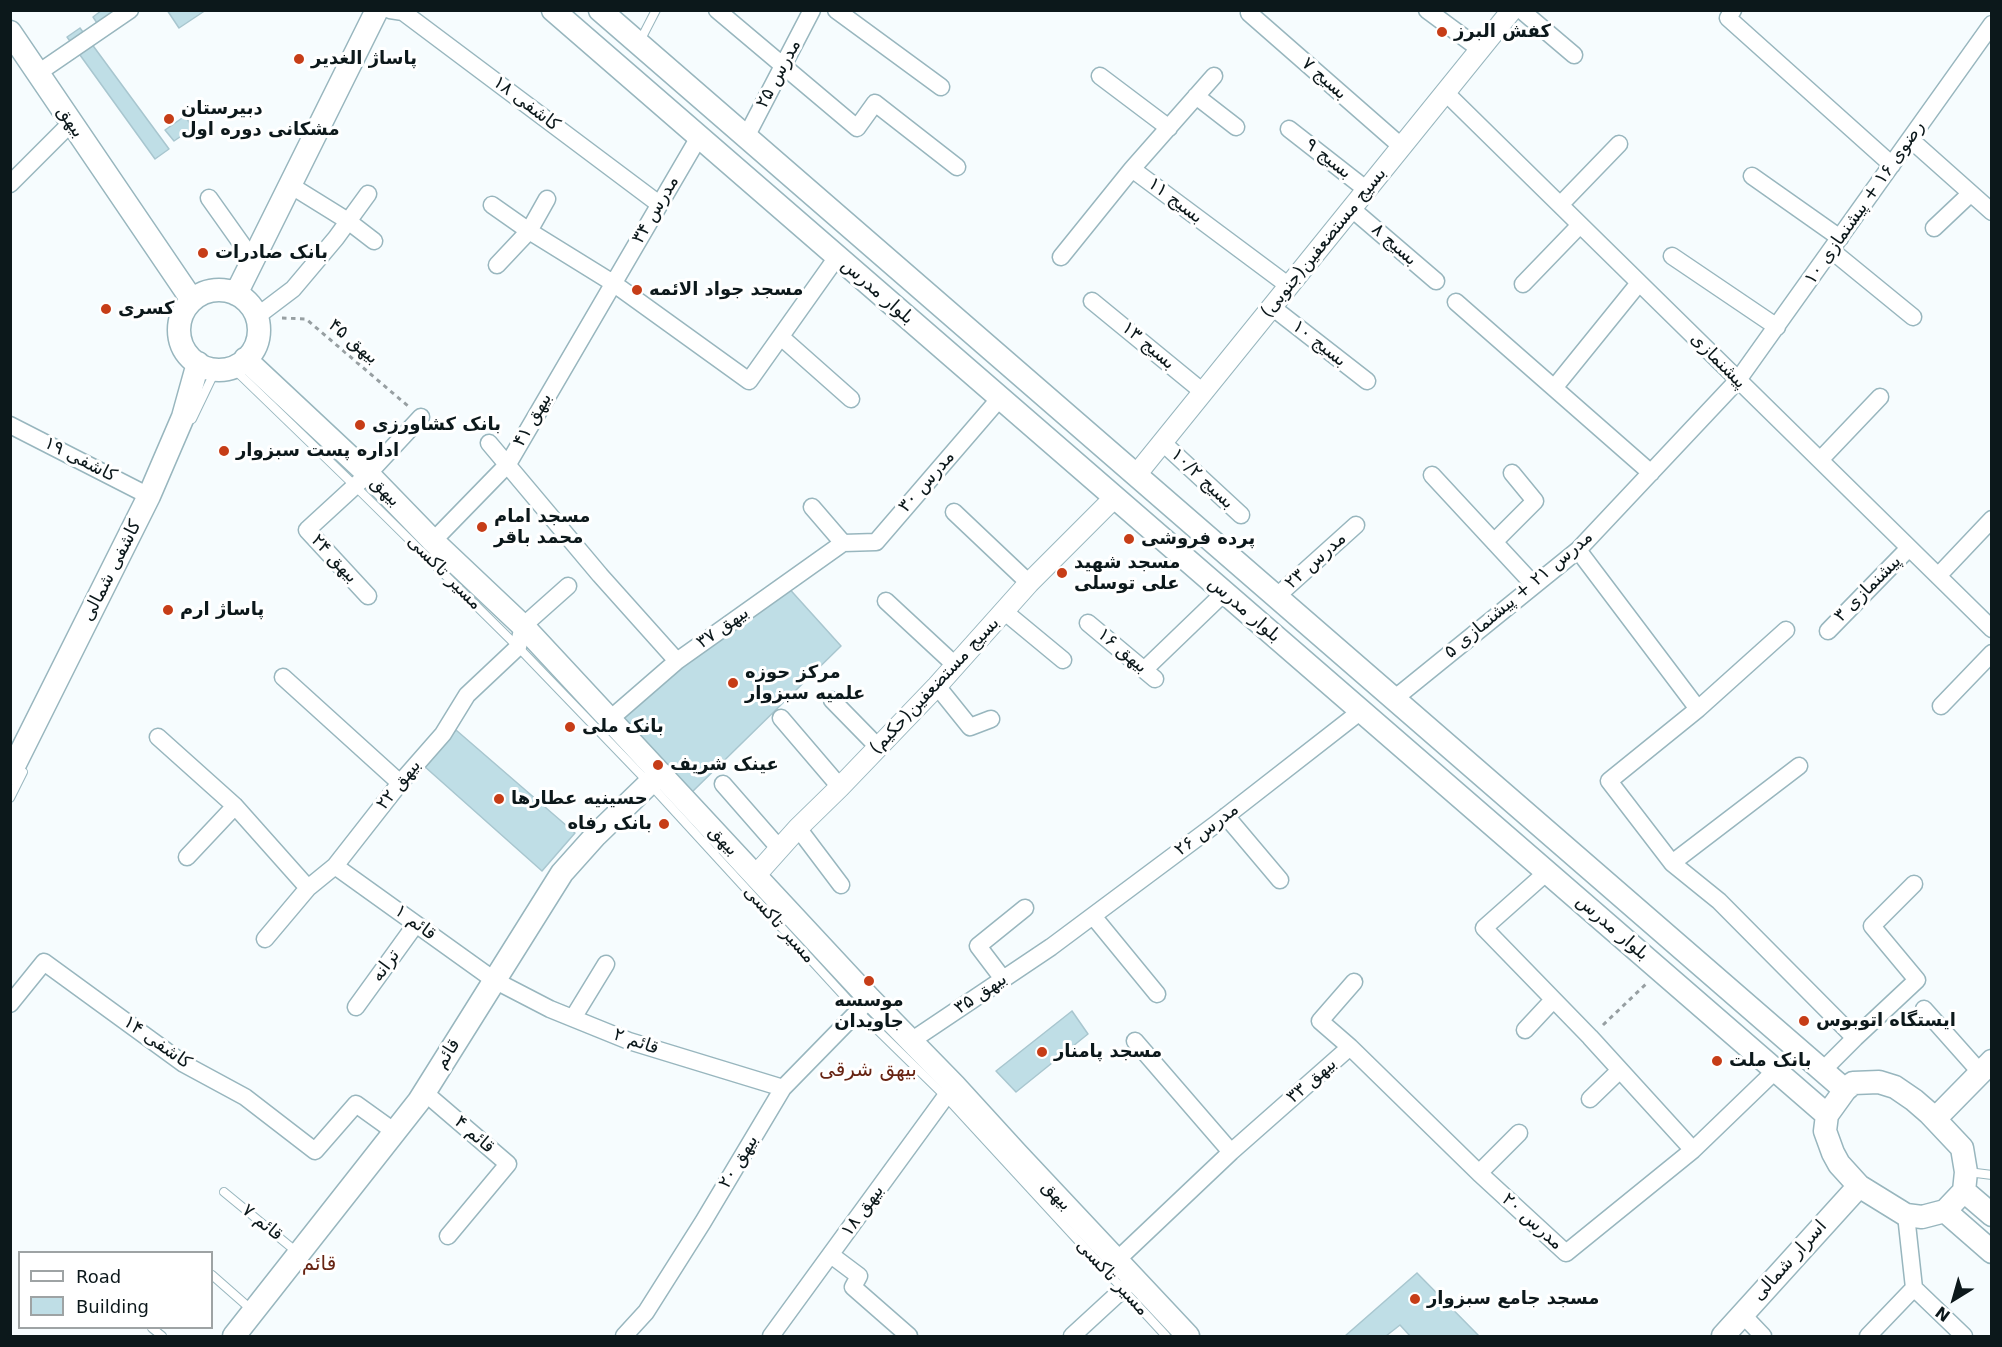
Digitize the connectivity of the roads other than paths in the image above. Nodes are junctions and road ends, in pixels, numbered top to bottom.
1 (130, 10) edge
2 (376, 10) edge
3 (390, 10) edge
4 (553, 10) edge
5 (600, 10) edge
6 (656, 10) edge
7 (717, 10) edge
8 (812, 10) edge
9 (836, 10) edge
10 (1251, 10) edge
11 (1427, 10) edge
12 (1512, 10) edge
13 (1521, 10) edge
14 (1731, 14) edge
15 (1992, 24) edge
16 (10, 32) edge
17 (639, 44) junction
18 (1481, 50) junction
19 (1574, 55) dead end
20 (784, 66) junction
21 (38, 74) junction
22 (1100, 76) dead end
23 (1214, 76) dead end
24 (941, 87) dead end
25 (1446, 93) junction
26 (1196, 96) junction
27 (71, 123) junction
28 (1236, 127) dead end
29 (1168, 128) junction
30 (1288, 129) dead end
31 (699, 137) junction
32 (746, 137) junction
33 (1910, 139) junction
34 (1619, 144) dead end
35 (1402, 147) junction
36 (1892, 165) junction
37 (957, 167) dead end
38 (1132, 169) junction
39 (1752, 176) dead end
40 (10, 184) edge
41 (290, 185) junction
42 (1367, 190) junction
43 (368, 194) dead end
44 (1970, 194) junction
45 (209, 198) dead end
46 (547, 200) dead end
47 (659, 204) junction
48 (492, 205) dead end
49 (1560, 206) junction
50 (1352, 209) junction
51 (1992, 212) edge
52 (348, 221) junction
53 (1580, 225) junction
54 (1934, 228) dead end
55 (529, 231) junction
56 (374, 241) dead end
57 (1835, 244) junction
58 (1672, 256) dead end
59 (837, 257) junction
60 (1061, 257) dead end
61 (253, 260) junction
62 (497, 265) dead end
63 (1436, 281) dead end
64 (613, 283) junction
65 (1639, 283) junction
66 (1523, 284) dead end
67 (1289, 286) junction
68 (236, 294) junction
69 (192, 300) junction
70 (1092, 300) dead end
71 (1455, 302) dead end
72 (1272, 307) junction
73 (256, 317) junction
74 (1913, 317) dead end
75 (1777, 327) junction
76 (966, 328) junction
77 (781, 337) junction
78 (946, 351) junction
79 (223, 365) junction
80 (1738, 380) junction
81 (1366, 381) dead end
82 (1554, 388) junction
83 (1203, 392) junction
84 (1880, 397) dead end
85 (1000, 398) junction
86 (851, 399) dead end
87 (421, 417) road end
88 (10, 426) edge
89 (1162, 442) junction
90 (489, 443) dead end
91 (1820, 460) junction
92 (508, 464) junction
93 (1512, 473) dead end
94 (1651, 473) junction
95 (1432, 475) dead end
96 (1136, 476) junction
97 (361, 480) junction
98 (149, 496) junction
99 (1115, 497) junction
100 (812, 507) dead end
101 (954, 512) dead end
102 (1241, 515) dead end
103 (1992, 519) edge
104 (1356, 525) dead end
105 (433, 541) junction
106 (1494, 542) junction
107 (843, 543) junction
108 (1909, 548) junction
109 (1578, 550) junction
110 (1938, 576) junction
111 (1029, 583) junction
112 (1534, 585) junction
113 (568, 586) dead end
114 (1224, 593) junction
115 (368, 596) dead end
116 (1276, 597) junction
117 (886, 601) dead end
118 (1006, 609) junction
119 (1293, 612) junction
120 (1088, 623) dead end
121 (1992, 629) edge
122 (1786, 630) dead end
123 (1828, 631) dead end
124 (1275, 636) junction
125 (520, 637) junction
126 (1992, 653) edge
127 (1063, 660) dead end
128 (677, 661) junction
129 (955, 665) junction
130 (283, 677) dead end
131 (937, 686) junction
132 (1394, 699) junction
133 (832, 700) dead end
134 (57, 702) dead end
135 (1941, 706) dead end
136 (1698, 709) junction
137 (1361, 711) junction
138 (781, 718) dead end
139 (991, 719) dead end
140 (609, 720) junction
141 (158, 737) dead end
142 (878, 747) junction
143 (1799, 766) dead end
144 (15, 767) edge
145 (655, 778) junction
146 (399, 783) junction
147 (723, 784) dead end
148 (840, 788) junction
149 (10, 798) edge
150 (235, 806) junction
151 (1226, 816) junction
152 (798, 828) junction
153 (779, 848) junction
154 (187, 857) dead end
155 (1672, 862) junction
156 (335, 866) junction
157 (1547, 872) junction
158 (755, 876) junction
159 (1281, 880) dead end
160 (1914, 884) dead end
161 (841, 885) dead end
162 (308, 888) junction
163 (1025, 908) dead end
164 (1093, 916) junction
165 (416, 924) junction
166 (265, 939) dead end
167 (1051, 946) joint
168 (606, 964) dead end
169 (1003, 979) junction
170 (494, 980) junction
171 (1354, 982) dead end
172 (1157, 994) dead end
173 (1553, 1000) junction
174 (10, 1004) edge
175 (864, 1005) junction
176 (356, 1007) dead end
177 (1924, 1009) dead end
178 (573, 1018) junction
179 (1525, 1030) dead end
180 (1855, 1038) junction
181 (911, 1041) junction
182 (1135, 1041) dead end
183 (1350, 1047) junction
184 (1986, 1066) edge
185 (1620, 1070) junction
186 (1776, 1070) junction
187 (1822, 1071) junction
188 (783, 1088) junction
189 (1845, 1090) junction
190 (950, 1091) junction
191 (424, 1092) junction
192 (1590, 1099) dead end
193 (1827, 1115) junction
194 (1935, 1119) junction
195 (395, 1132) junction
196 (1519, 1133) dead end
197 (1693, 1150) junction
198 (1231, 1152) junction
199 (1479, 1173) junction
200 (1992, 1175) edge
201 (1965, 1182) junction
202 (1859, 1186) junction
203 (224, 1192) dead end
204 (1945, 1211) junction
205 (1906, 1215) junction
206 (1992, 1215) edge
207 (448, 1236) dead end
208 (1992, 1252) edge
209 (299, 1253) junction
210 (831, 1254) junction
211 (1117, 1260) junction
212 (213, 1276) edge
213 (1128, 1284) junction
214 (1914, 1288) junction
215 (253, 1311) junction
216 (1742, 1314) junction
217 (234, 1336) edge
218 (624, 1336) edge
219 (771, 1336) edge
220 (909, 1336) edge
221 (1072, 1336) edge
222 (1166, 1336) edge
223 (1188, 1336) edge
224 (1723, 1336) edge
225 (1762, 1336) edge
226 (1868, 1336) edge
227 (1964, 1336) edge

1 - 21 street
2 - 41 main road
3 - 47 street, کاشفی ۱۸
4 - 31 main road, بلوار مدرس
5 - 17 main road, بلوار مدرس
6 - 17 lane
7 - 20 street
8 - 20 street, مدرس ۲۵
9 - 24 street
10 - 35 street, بسیج ۷
11 - 18 street
12 - 18 street, بسیج مستضعفین(جنوبی)
13 - 19 street
14 - 36 street
15 - 33 street, رضوی ۱۶ + پیشنمازی ۱۰
16 - 21 main road, بیهق
17 - 32 main road, بلوار مدرس
18 - 25 street, بسیج مستضعفین(جنوبی)
20 - 32 street, مدرس ۲۵
20 - 37 street
21 - 27 main road, بیهق
22 - 29 street
23 - 26 street, بسیج ۱۱
25 - 35 street, بسیج مستضعفین(جنوبی)
25 - 49 street, پیشنمازی
26 - 28 street
26 - 29 street, بسیج ۱۱
27 - 40 street
27 - 69 main road, بیهق
29 - 38 street, بسیج ۱۱
30 - 42 street, بسیج ۹
31 - 47 street, مدرس ۳۴
31 - 59 main road, بلوار مدرس
32 - 76 main road, بلوار مدرس
33 - 36 street, رضوی ۱۶ + پیشنمازی ۱۰
33 - 44 street
34 - 49 street
35 - 42 street, بسیج مستضعفین(جنوبی)
36 - 57 street, رضوی ۱۶ + پیشنمازی ۱۰
38 - 60 street
38 - 67 street, بسیج ۱۱
39 - 57 street
41 - 52 street
41 - 61 main road
42 - 50 street, بسیج مستضعفین(جنوبی)
43 - 52 street
44 - 51 street
44 - 54 street
45 - 61 street
46 - 55 street
47 - 64 street, مدرس ۳۴
48 - 55 street
49 - 53 street, پیشنمازی
50 - 63 street, بسیج ۸
50 - 67 street, بسیج مستضعفین(جنوبی)
52 - 56 street
52 - 73 street
53 - 65 street, پیشنمازی
53 - 66 street
55 - 62 street
55 - 64 street
57 - 74 street
57 - 75 street, رضوی ۱۶ + پیشنمازی ۱۰
58 - 75 street
59 - 77 street
59 - 78 main road, بلوار مدرس
61 - 68 main road
64 - 77 street
64 - 92 street, بیهق ۴۱
65 - 80 street, پیشنمازی
65 - 82 street
67 - 72 street, بسیج مستضعفین(جنوبی)
68 - 69 main road
68 - 73 main road
69 - 79 main road
70 - 83 street, بسیج ۱۳
71 - 82 street
72 - 81 street, بسیج ۱۰
72 - 83 street, بسیج مستضعفین(جنوبی)
73 - 79 main road
75 - 80 street, رضوی ۱۶ + پیشنمازی ۱۰
76 - 78 main road
76 - 96 main road, بلوار مدرس
77 - 86 street
78 - 85 main road, بلوار مدرس
79 - 97 main road, بیهق
79 - 98 main road, کاشفی شمالی
79 - 134 lane
80 - 91 street, پیشنمازی
80 - 94 street, مدرس ۲۱ + پیشنمازی ۵
82 - 94 street
83 - 89 street, بسیج مستضعفین(جنوبی)
84 - 91 street
85 - 99 main road, بلوار مدرس
85 - 107 street, مدرس ۳۰
87 - 97 street
88 - 98 street, کاشفی ۱۹
89 - 96 street, بسیج مستضعفین(جنوبی)
89 - 102 street, بسیج ۱۰/۲
90 - 92 street
91 - 108 street, پیشنمازی
92 - 105 street, بیهق ۴۱
92 - 128 street
93 - 106 street
94 - 109 street, مدرس ۲۱ + پیشنمازی ۵
95 - 106 street
96 - 116 main road, بلوار مدرس
97 - 105 main road, بیهق
97 - 115 street, بیهق ۲۴
97 - 125 lane, مسیر تاکسی
98 - 144 main road, کاشفی شمالی
99 - 111 street, بسیج مستضعفین(حکیم)
99 - 114 main road, بلوار مدرس
100 - 107 street
101 - 111 street
103 - 110 street
104 - 116 street, مدرس ۲۳
105 - 125 main road, بیهق
106 - 112 street
107 - 128 street, بیهق ۳۷
108 - 110 street, پیشنمازی
108 - 123 street, پیشنمازی ۳
109 - 112 street, مدرس ۲۱ + پیشنمازی ۵
109 - 136 street
110 - 121 street, پیشنمازی
111 - 118 street, بسیج مستضعفین(حکیم)
112 - 132 street, مدرس ۲۱ + پیشنمازی ۵
113 - 125 street, بیهق ۲۲
114 - 120 street, بیهق ۱۶
114 - 124 main road, بلوار مدرس
116 - 119 main road, بلوار مدرس
117 - 129 street
118 - 127 street
118 - 129 street, بسیج مستضعفین(حکیم)
119 - 124 main road
119 - 132 main road, بلوار مدرس
122 - 136 street
124 - 137 main road, بلوار مدرس
125 - 140 main road, بیهق
125 - 145 lane, مسیر تاکسی
125 - 146 street, بیهق ۲۲
126 - 135 street
128 - 140 street, بیهق ۳۷
129 - 131 street, بسیج مستضعفین(حکیم)
130 - 146 street
131 - 139 street
131 - 142 street, بسیج مستضعفین(حکیم)
132 - 187 main road, بلوار مدرس
133 - 142 street
136 - 155 street
137 - 151 street, مدرس ۲۶
137 - 157 main road, بلوار مدرس
138 - 148 street
140 - 145 main road, بیهق
141 - 150 street
142 - 148 street, بسیج مستضعفین(حکیم)
143 - 155 street
144 - 149 lane
145 - 158 main road, بیهق
145 - 170 main road, قائم
145 - 175 lane, مسیر تاکسی
146 - 156 street, بیهق ۲۲
147 - 153 street
148 - 152 street, بسیج مستضعفین(حکیم)
150 - 154 street
150 - 162 street
151 - 159 street
151 - 164 street, مدرس ۲۶
152 - 153 street, بسیج مستضعفین(حکیم)
152 - 161 street
153 - 158 street, بسیج مستضعفین(حکیم)
155 - 180 street
156 - 162 street, بیهق ۲۲
156 - 165 street, قائم ۱
157 - 173 street
157 - 186 main road, بلوار مدرس
158 - 175 main road, بیهق
160 - 180 street
162 - 166 street, بیهق ۲۲
163 - 169 street
164 - 167 street, مدرس ۲۶
164 - 172 street
165 - 170 street, قائم ۱
165 - 176 street, ترانه
167 - 169 street, بیهق ۳۵
168 - 178 street
169 - 181 street, بیهق ۳۵
170 - 178 street, قائم ۲
170 - 191 main road, قائم
171 - 183 street, بیهق ۳۳
173 - 179 street
173 - 185 street
174 - 195 street, کاشفی ۱۴
175 - 181 main road, بیهق
175 - 188 street, بیهق ۲۰
175 - 190 lane, مسیر تاکسی
177 - 184 street
178 - 188 street, قائم ۲
180 - 187 street
181 - 190 main road, بیهق
182 - 198 street
183 - 198 street, بیهق ۳۳
183 - 199 street, مدرس ۲۰
184 - 194 main road
185 - 192 street
185 - 197 street
186 - 193 main road, بلوار مدرس
186 - 197 street, مدرس ۲۰
187 - 189 main road, بلوار مدرس
188 - 218 street, بیهق ۲۰
189 - 193 main road
189 - 194 main road
190 - 210 street, بیهق ۱۸
190 - 211 main road, بیهق
190 - 213 lane, مسیر تاکسی
191 - 195 main road, قائم
191 - 207 street, قائم ۴
193 - 202 main road
194 - 201 main road
195 - 209 main road, قائم
196 - 199 street
197 - 199 street, مدرس ۲۰
198 - 211 street, بیهق ۳۳
200 - 201 lane
201 - 204 main road
201 - 206 main road
202 - 205 main road
202 - 216 main road, اسرار شمالی
203 - 209 lane, قائم ۷
204 - 205 main road
204 - 208 main road
205 - 214 street
209 - 215 main road, قائم
210 - 219 street, بیهق ۱۸
210 - 220 street
211 - 213 main road, بیهق
212 - 215 lane
213 - 221 street
213 - 222 lane, مسیر تاکسی
213 - 223 main road, بیهق
214 - 226 street
214 - 227 street
215 - 217 main road, قائم
216 - 224 main road, اسرار شمالی
216 - 225 street

